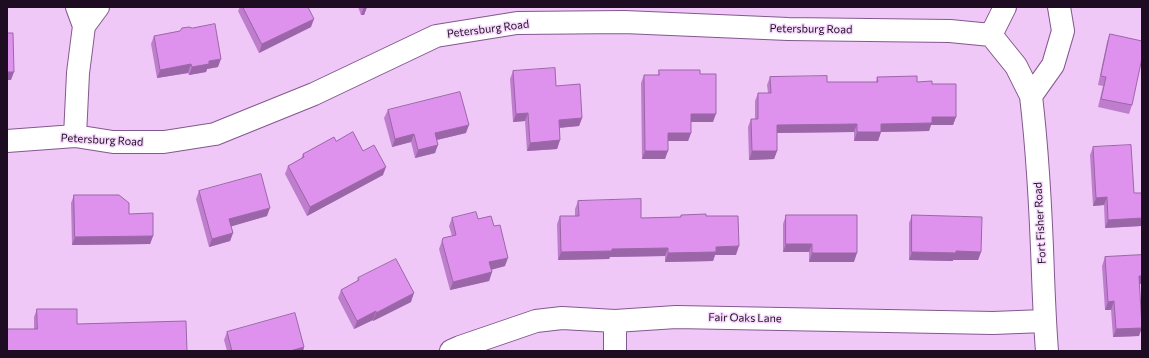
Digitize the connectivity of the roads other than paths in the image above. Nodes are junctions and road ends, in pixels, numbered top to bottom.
1 (98, 7) edge
2 (1005, 7) edge
3 (1059, 7) edge
4 (81, 16) edge
5 (991, 35) junction
6 (1031, 96) junction
7 (76, 136) junction
8 (7, 141) edge
9 (615, 321) junction
10 (1044, 321) junction
11 (451, 351) edge
12 (615, 351) edge
13 (1047, 351) edge

1 - 4 street
2 - 5 street
3 - 6 street
4 - 7 street
5 - 6 street, Fort Fisher Road
5 - 7 street, Petersburg Road
6 - 10 street, Fort Fisher Road
7 - 8 street, Petersburg Road
9 - 10 street, Fair Oaks Lane
9 - 11 street, Fair Oaks Lane
9 - 12 street
10 - 13 street, Fort Fisher Road

